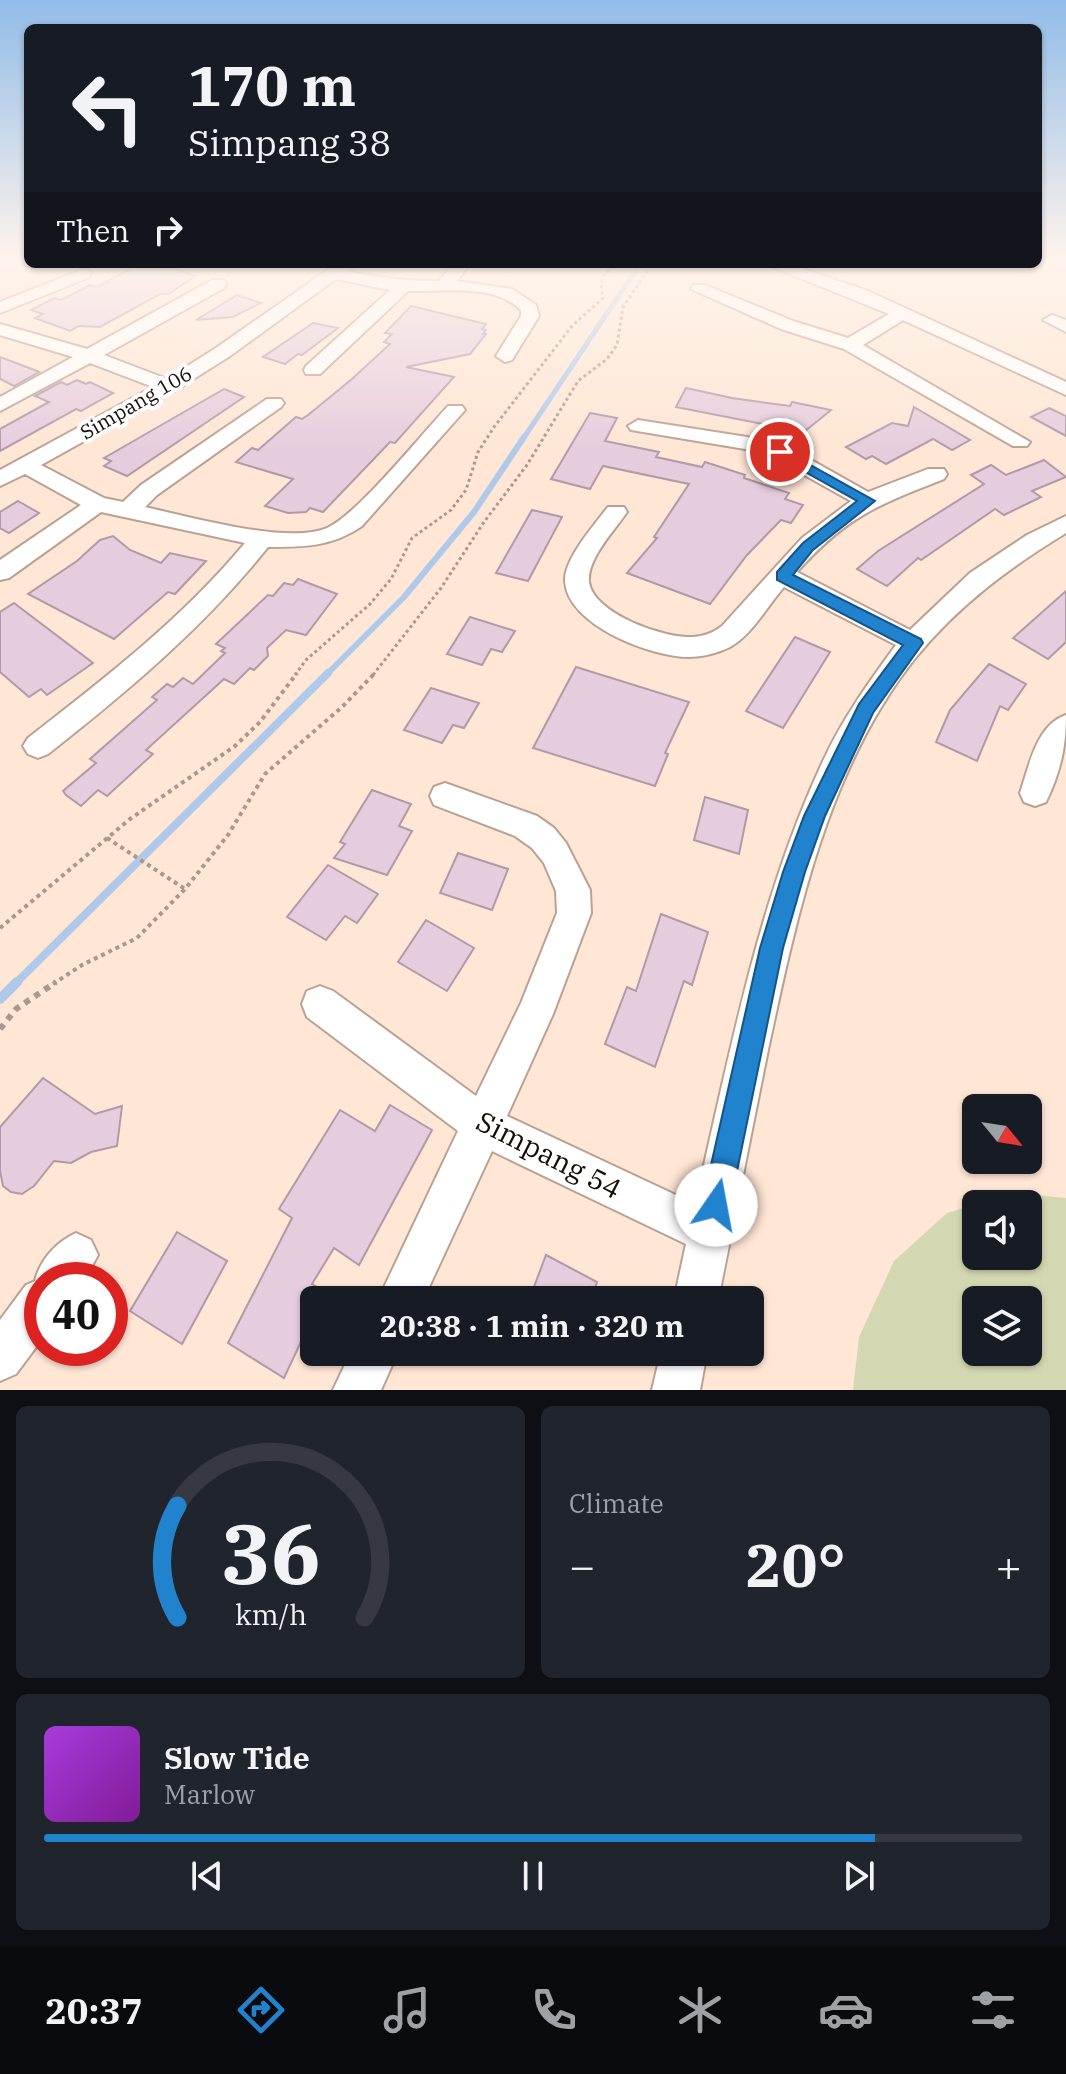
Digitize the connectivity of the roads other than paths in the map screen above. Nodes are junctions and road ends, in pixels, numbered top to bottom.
1 (147, 324) edge
2 (262, 324) edge
3 (363, 324) edge
4 (528, 324) edge
5 (784, 324) edge
6 (885, 324) edge
7 (926, 324) edge
8 (0, 329) edge
9 (850, 345) junction
10 (90, 356) junction
11 (505, 356) dead end
12 (313, 370) dead end
13 (169, 386) junction
14 (1066, 389) edge
15 (274, 403) dead end
16 (0, 405) edge
17 (455, 410) dead end
18 (638, 426) dead end
19 (1020, 442) dead end
20 (26, 466) junction
21 (936, 474) dead end
22 (0, 479) edge
23 (868, 501) junction
24 (97, 504) junction
25 (127, 511) junction
26 (616, 512) dead end
27 (1059, 536) edge
28 (261, 539) junction
29 (0, 572) edge
30 (783, 576) junction
31 (914, 643) junction
32 (1066, 727) edge
33 (38, 746) dead end
34 (1035, 793) dead end
35 (445, 796) dead end
36 (320, 1004) dead end
37 (484, 1126) junction
38 (710, 1233) junction
39 (407, 1286) edge
40 (699, 1286) edge
41 (24, 1325) edge
42 (0, 1358) edge
43 (368, 1366) edge
44 (681, 1366) edge
45 (357, 1390) edge
46 (676, 1390) edge

1 - 10 street
2 - 13 street, Simpang 106
3 - 12 street
4 - 11 street
5 - 9 street
6 - 9 street
7 - 14 street
8 - 10 street
9 - 19 street
10 - 13 street
10 - 16 street
13 - 20 street, Simpang 106
15 - 25 street
17 - 28 street
18 - 23 street
20 - 22 street, Simpang 106
20 - 24 street
21 - 23 street
23 - 30 street
24 - 25 street
24 - 29 street
25 - 28 street
26 - 30 street
27 - 31 street
28 - 33 street
30 - 31 street
31 - 38 street
32 - 34 street
35 - 37 street
36 - 37 street, Simpang 54
37 - 38 street, Simpang 54
37 - 39 street
38 - 40 street
41 - 42 street
43 - 45 street
44 - 46 street

